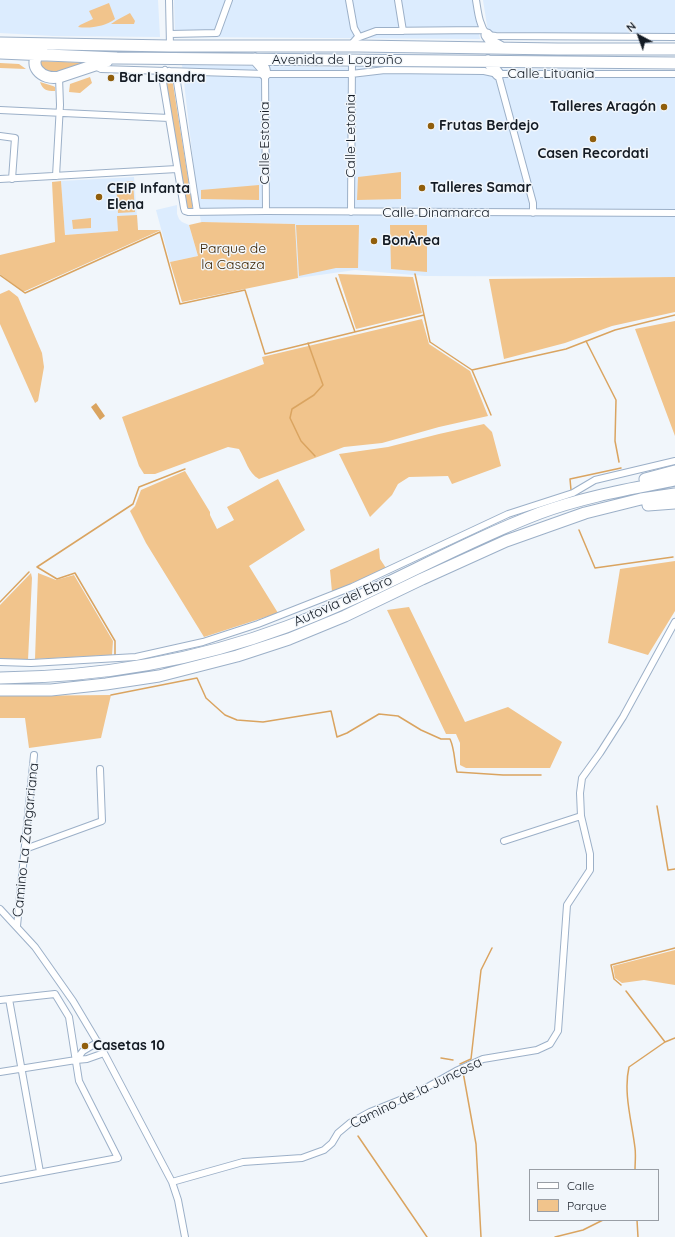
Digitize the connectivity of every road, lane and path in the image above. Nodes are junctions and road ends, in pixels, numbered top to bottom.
1 (169, 0) edge
2 (229, 0) edge
3 (349, 0) edge
4 (398, 0) edge
5 (476, 0) edge
6 (403, 31) junction
7 (485, 33) junction
8 (170, 34) junction
9 (359, 37) junction
10 (675, 37) edge
11 (0, 43) edge
12 (56, 44) junction
13 (170, 46) junction
14 (350, 46) junction
15 (502, 48) junction
16 (675, 49) edge
17 (0, 53) edge
18 (37, 55) junction
19 (117, 58) junction
20 (255, 59) junction
21 (276, 60) junction
22 (352, 60) junction
23 (488, 61) junction
24 (500, 61) junction
25 (675, 63) edge
26 (93, 66) junction
27 (415, 66) junction
28 (170, 71) junction
29 (265, 74) junction
30 (351, 74) junction
31 (498, 74) junction
32 (675, 74) edge
33 (59, 77) junction
34 (177, 82) junction
35 (0, 110) edge
36 (60, 113) junction
37 (169, 118) junction
38 (0, 136) edge
39 (177, 169) junction
40 (56, 176) junction
41 (0, 179) edge
42 (12, 179) junction
43 (266, 211) junction
44 (197, 212) junction
45 (352, 212) junction
46 (533, 213) junction
47 (675, 213) edge
48 (675, 461) edge
49 (675, 471) edge
50 (675, 480) edge
51 (675, 494) edge
52 (583, 500) junction
53 (675, 503) edge
54 (574, 517) junction
55 (675, 622) edge
56 (0, 662) edge
57 (0, 678) edge
58 (0, 690) edge
59 (34, 755) dead end
60 (100, 769) dead end
61 (581, 816) junction
62 (504, 841) dead end
63 (25, 850) junction
64 (0, 909) edge
65 (17, 926) junction
66 (9, 999) junction
67 (0, 1000) edge
68 (98, 1042) junction
69 (104, 1053) junction
70 (76, 1060) junction
71 (22, 1068) junction
72 (0, 1072) edge
73 (40, 1172) junction
74 (0, 1180) edge
75 (172, 1182) junction
76 (184, 1237) edge

1 - 8 street
2 - 8 street
3 - 9 street
4 - 6 street
5 - 7 street
6 - 7 street
6 - 9 street
7 - 10 street
7 - 15 highway
8 - 13 street
9 - 14 street
11 - 12 highway, Avenida de Logroño
12 - 13 highway, Avenida de Logroño
12 - 18 highway
13 - 14 highway, Avenida de Logroño
14 - 15 highway, Avenida de Logroño
15 - 16 highway, Avenida de Logroño
17 - 18 highway, Avenida de Logroño
18 - 19 highway, Avenida de Logroño
18 - 33 highway
19 - 20 highway, Avenida de Logroño
19 - 26 highway
20 - 21 highway, Avenida de Logroño
20 - 29 highway
21 - 22 highway, Avenida de Logroño
21 - 29 highway
22 - 27 highway, Avenida de Logroño
22 - 30 street, Calle Letonia
23 - 24 highway, Avenida de Logroño
23 - 27 highway, Avenida de Logroño
23 - 31 highway
24 - 25 highway, Avenida de Logroño
24 - 31 highway
26 - 28 street
26 - 33 highway
27 - 30 street
27 - 31 street
28 - 29 street
28 - 34 street
28 - 34 street
28 - 37 street
29 - 30 street
29 - 43 street, Calle Estonia
30 - 45 street, Calle Letonia
31 - 32 street, Calle Lituania
31 - 46 street, Calle Lituania
33 - 36 street
34 - 44 street
35 - 36 street
36 - 37 street
36 - 40 street
37 - 39 street
38 - 42 street
39 - 40 street
39 - 44 street
40 - 42 street
41 - 42 street
43 - 44 street, Calle Dinamarca
43 - 45 street, Calle Dinamarca
45 - 46 street, Calle Dinamarca
46 - 47 street, Calle Dinamarca
48 - 56 street
49 - 52 highway
50 - 52 highway, Autovía del Ebro
51 - 54 highway, Autovía del Ebro
52 - 57 highway, Autovía del Ebro
53 - 54 highway
54 - 58 highway, Autovía del Ebro
55 - 61 street, Camino de la Juncosa
59 - 63 street, Camino La Zangarriana
60 - 63 street
61 - 62 street
61 - 75 street, Camino de la Juncosa
63 - 65 street, Camino La Zangarriana
64 - 65 street
65 - 68 street
66 - 67 street
66 - 70 street
66 - 71 street
68 - 69 street
68 - 70 street
69 - 70 street
69 - 75 street
70 - 71 street
70 - 73 street
71 - 72 street
71 - 73 street
73 - 74 street
75 - 76 street

